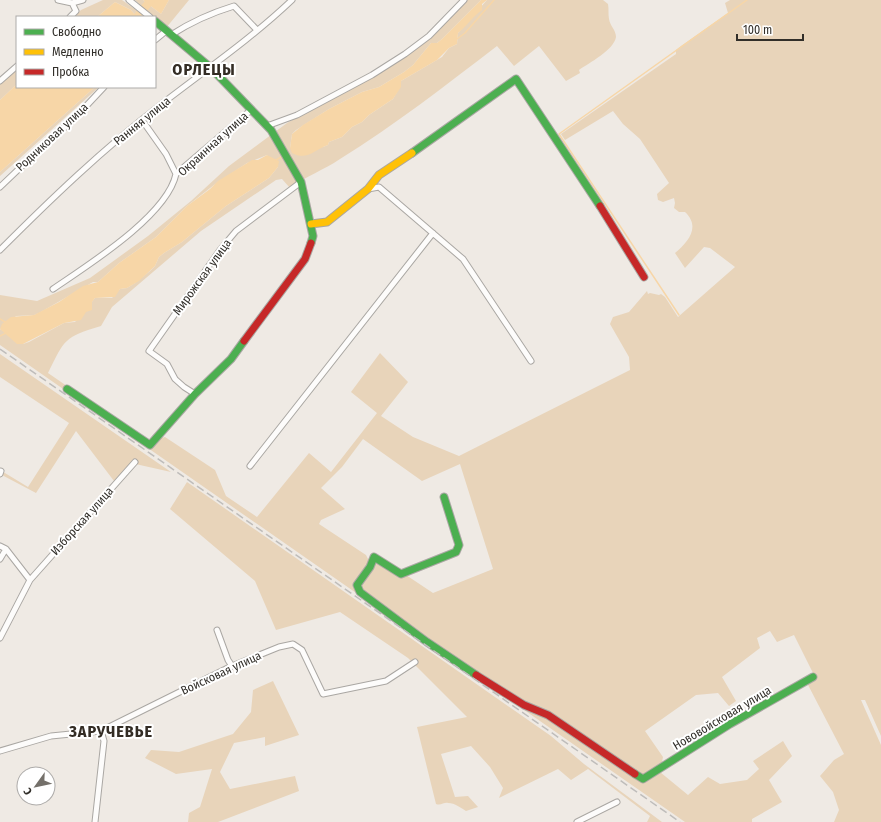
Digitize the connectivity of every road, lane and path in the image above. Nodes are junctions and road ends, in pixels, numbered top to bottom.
1 (58, 0) edge
2 (83, 0) edge
3 (129, 0) edge
4 (292, 0) edge
5 (464, 0) edge
6 (72, 3) junction
7 (71, 16) edge
8 (149, 16) edge
9 (156, 22) edge
10 (257, 30) junction
11 (166, 31) junction
12 (156, 39) edge
13 (16, 67) edge
14 (211, 68) junction
15 (0, 81) edge
16 (103, 88) edge
17 (251, 110) junction
18 (142, 120) junction
19 (267, 126) junction
20 (176, 174) junction
21 (301, 182) junction
22 (0, 187) edge
23 (368, 189) junction
24 (311, 224) junction
25 (433, 233) junction
26 (0, 250) edge
27 (644, 276) dead end
28 (53, 289) dead end
29 (531, 361) dead end
30 (67, 389) dead end
31 (195, 394) junction
32 (135, 462) dead end
33 (250, 466) dead end
34 (444, 497) dead end
35 (0, 546) edge
36 (6, 549) junction
37 (0, 559) edge
38 (30, 580) junction
39 (217, 630) dead end
40 (0, 638) edge
41 (415, 662) dead end
42 (232, 666) junction
43 (813, 677) dead end
44 (100, 731) junction
45 (0, 751) edge
46 (617, 802) dead end
47 (95, 822) edge
48 (577, 822) edge

1 - 6 street
2 - 6 street
3 - 8 street
4 - 10 street, Ранняя улица
5 - 19 street, Окраинная улица
6 - 7 street
9 - 11 street
10 - 11 street
10 - 14 street, Ранняя улица
11 - 12 street
11 - 14 street
13 - 15 street
14 - 17 street
14 - 18 street, Ранняя улица
16 - 22 street, Родниковая улица
17 - 19 street
17 - 20 street, Окраинная улица
18 - 20 street
18 - 26 street, Ранняя улица
19 - 21 street
20 - 28 street, Окраинная улица
21 - 24 street
21 - 31 street, Мирожская улица
23 - 24 street
23 - 25 street
23 - 27 street
24 - 31 street
25 - 29 street
25 - 33 street
30 - 31 street
32 - 38 street, Изборская улица
34 - 43 street, Нововойсковая улица
35 - 36 street
36 - 37 street
36 - 38 street
38 - 40 street, Изборская улица
39 - 42 street
41 - 42 street, Войсковая улица
42 - 44 street, Войсковая улица
44 - 45 street, Войсковая улица
44 - 47 street
46 - 48 street

